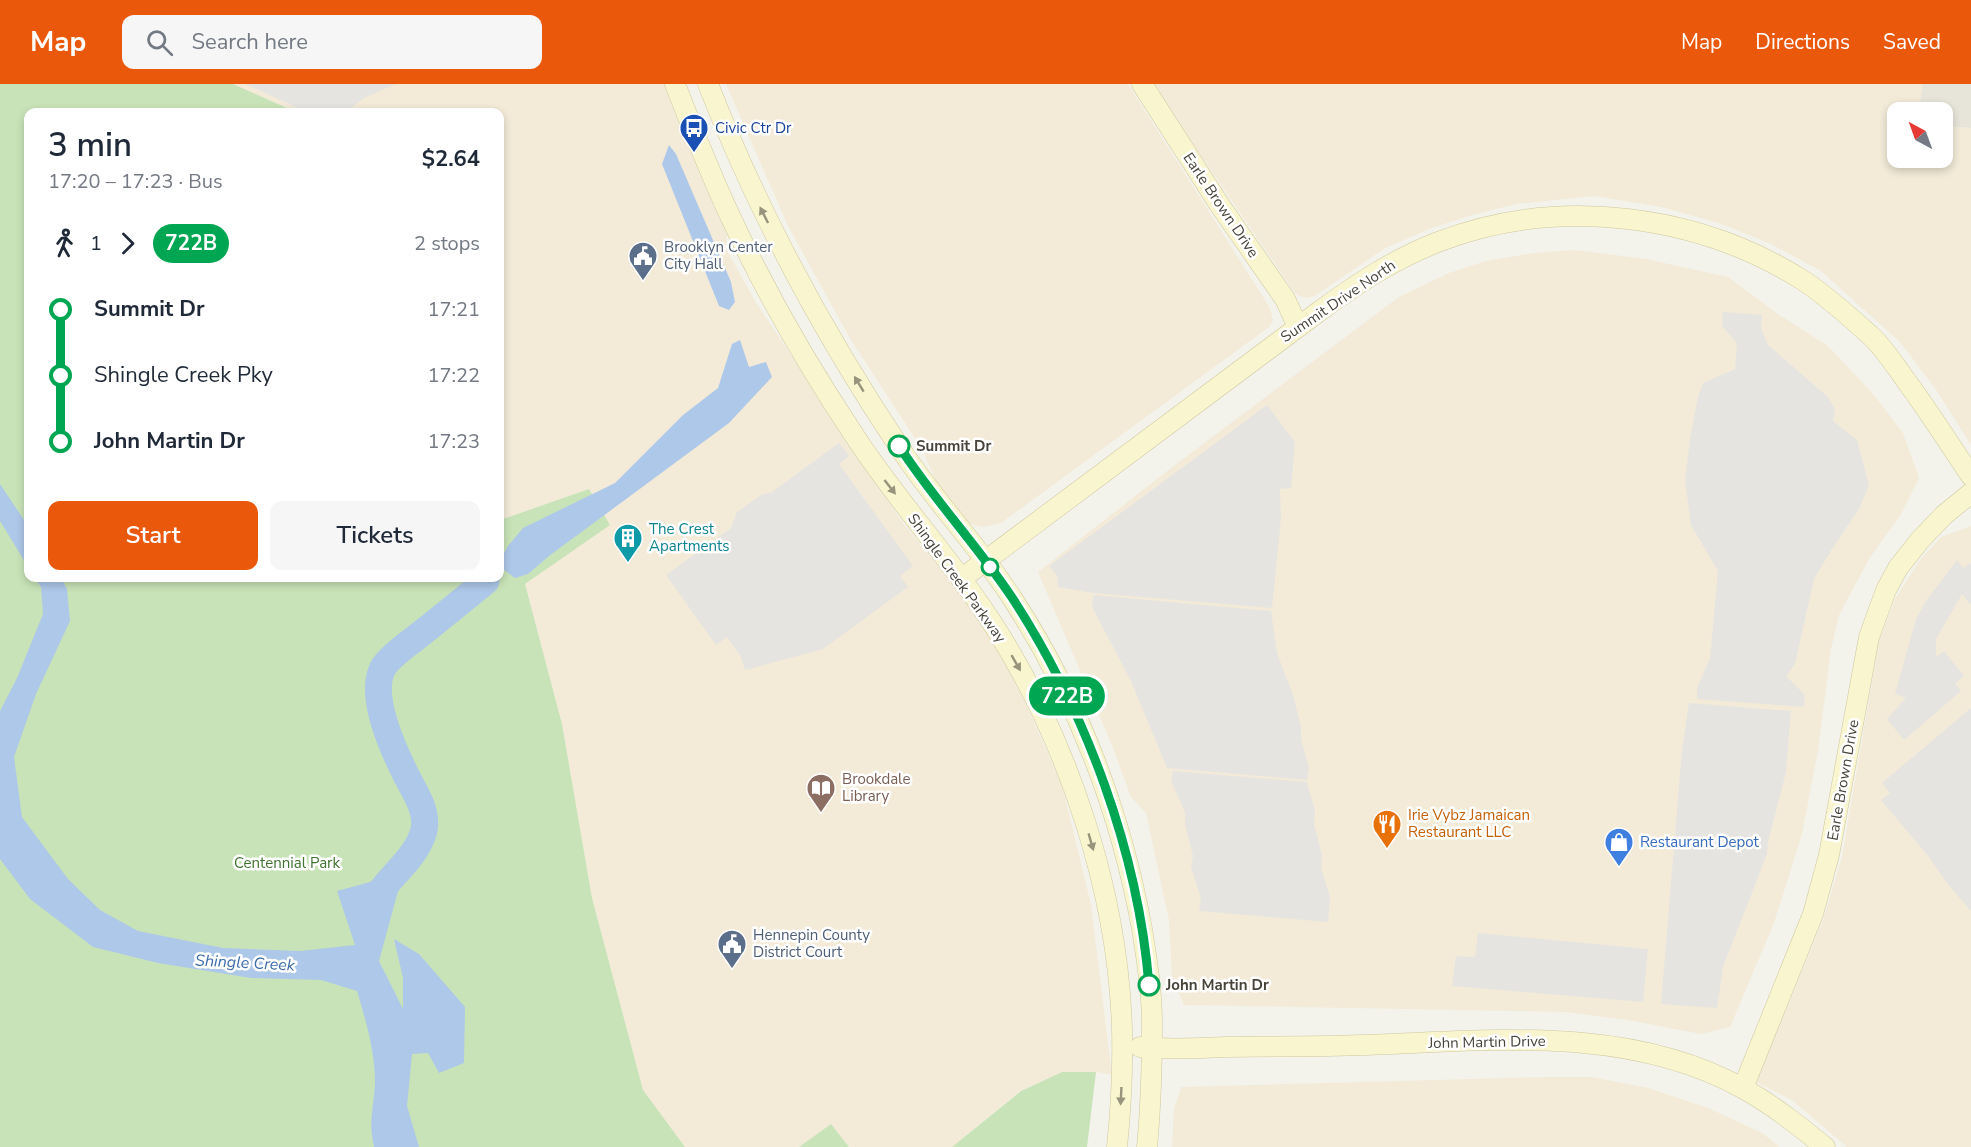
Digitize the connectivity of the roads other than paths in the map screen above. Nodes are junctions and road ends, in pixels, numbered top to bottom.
1 (675, 84) edge
2 (708, 84) edge
3 (1142, 84) edge
4 (1298, 327) junction
5 (1971, 476) edge
6 (1971, 493) edge
7 (985, 559) junction
8 (961, 579) junction
9 (1122, 1046) junction
10 (1151, 1048) junction
11 (1743, 1088) junction
12 (1117, 1147) edge
13 (1147, 1147) edge
14 (1825, 1147) edge

1 -> 8 street, Shingle Creek Parkway
7 -> 2 street, Shingle Creek Parkway
3 - 4 street, Earle Brown Drive
4 - 5 street, Summit Drive North
4 - 7 street, Summit Drive North
6 - 11 street, Earle Brown Drive
7 - 8 street, Summit Drive North
7 - 10 street, Shingle Creek Parkway
8 -> 9 street, Shingle Creek Parkway
9 - 10 street, John Martin Drive
9 -> 12 street, Shingle Creek Parkway
10 - 11 street, John Martin Drive
10 - 13 street, Shingle Creek Parkway
11 - 14 street, John Martin Drive

